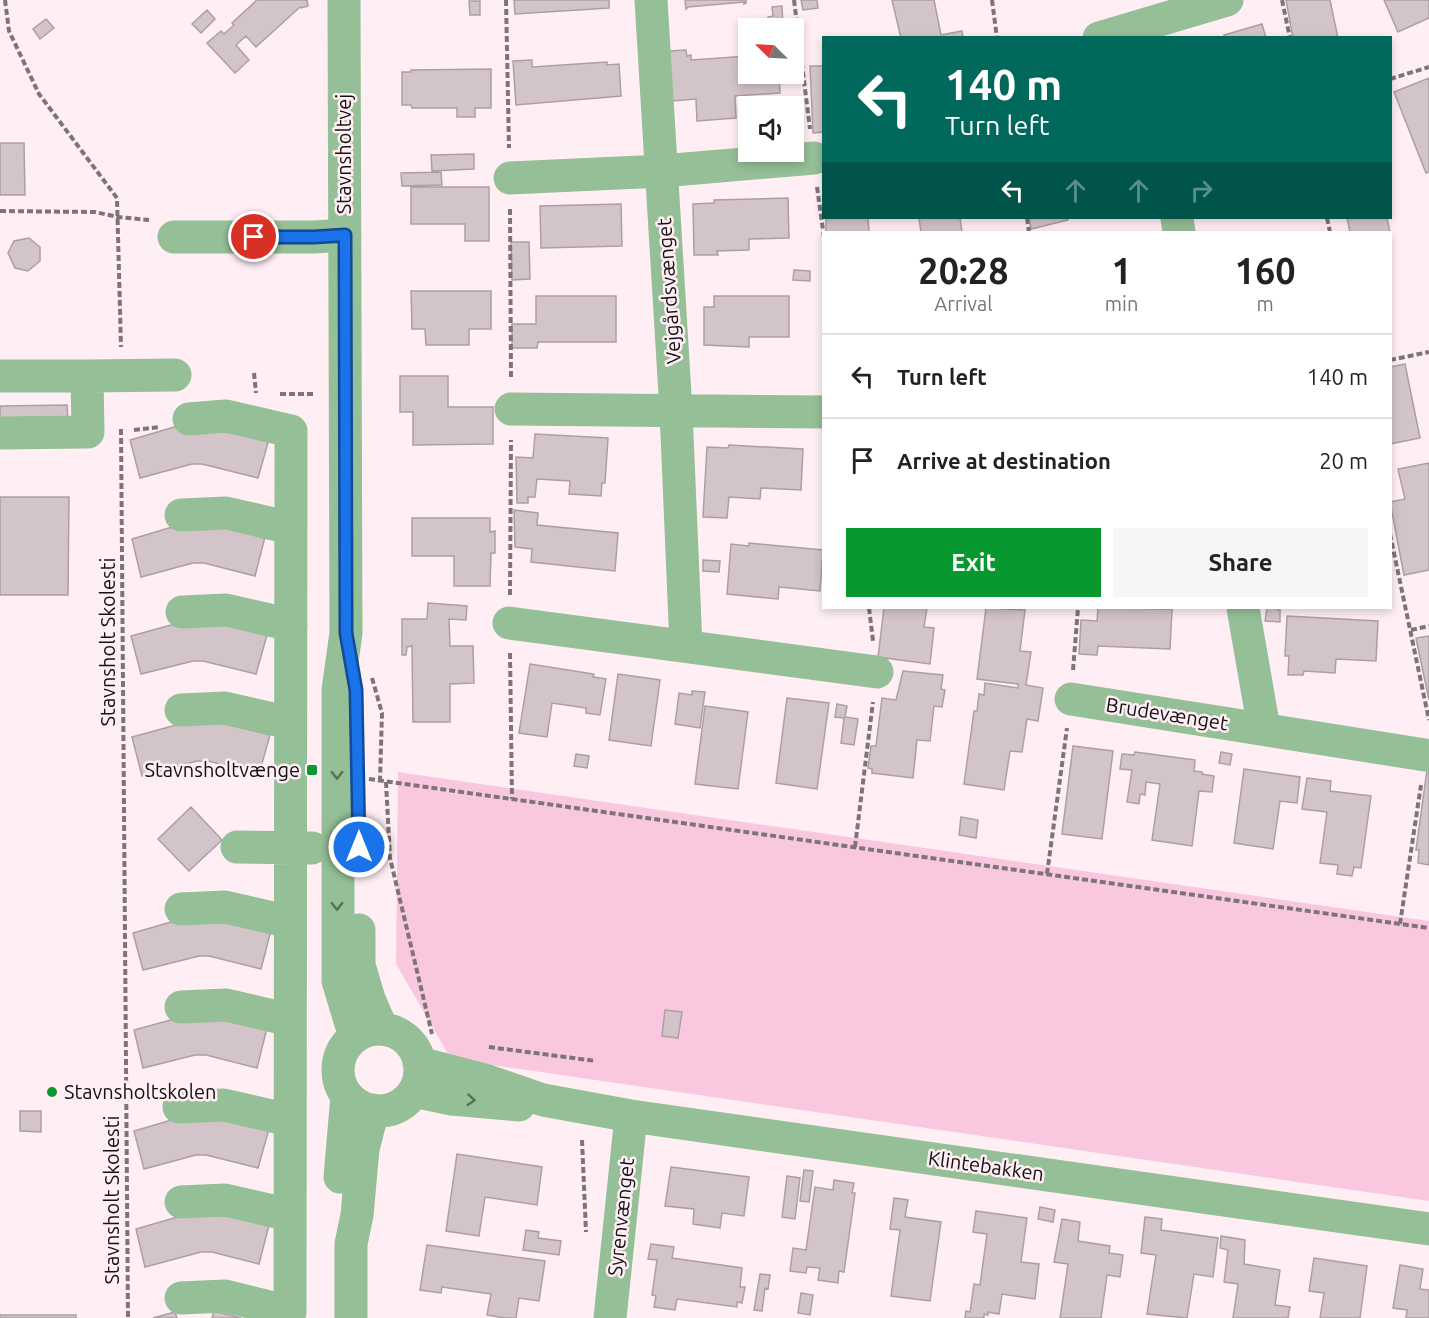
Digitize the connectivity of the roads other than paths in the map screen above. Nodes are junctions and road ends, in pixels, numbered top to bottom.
1 (344, 0) edge
2 (651, 0) edge
3 (1227, 0) edge
4 (1143, 21) edge
5 (1104, 36) edge
6 (814, 158) road end
7 (662, 171) junction
8 (510, 178) dead end
9 (345, 235) junction
10 (174, 237) dead end
11 (176, 375) dead end
12 (0, 376) edge
13 (87, 376) junction
14 (511, 409) dead end
15 (676, 411) junction
16 (822, 412) edge
17 (189, 419) dead end
18 (0, 433) edge
19 (181, 515) dead end
20 (291, 528) junction
21 (1243, 609) edge
22 (182, 612) dead end
23 (509, 623) dead end
24 (291, 625) junction
25 (346, 633) junction
26 (686, 646) junction
27 (877, 672) road end
28 (1071, 699) road end
29 (181, 710) dead end
30 (290, 723) junction
31 (1264, 729) junction
32 (1425, 755) road end
33 (237, 847) dead end
34 (348, 847) junction
35 (290, 848) junction
36 (181, 909) dead end
37 (290, 922) junction
38 (181, 1007) dead end
39 (290, 1020) junction
40 (369, 1033) junction
41 (422, 1064) junction
42 (360, 1103) junction
43 (180, 1107) dead end
44 (631, 1116) junction
45 (289, 1120) junction
46 (181, 1202) dead end
47 (290, 1215) junction
48 (1429, 1229) edge
49 (181, 1298) dead end
50 (351, 1318) edge
51 (610, 1318) edge

1 - 9 street, Stavnsholtvej
2 - 7 street, Vejgårdsvænget
3 - 4 street
4 - 5 street
6 - 7 street
7 - 8 street
7 - 15 street, Vejgårdsvænget
9 - 10 street
9 - 25 street, Stavnsholtvej
11 - 13 street
12 - 13 street
13 - 18 street
14 - 15 street
15 - 16 street
15 - 26 street, Vejgårdsvænget
17 - 20 street
19 - 20 street
20 - 24 street
21 - 31 street
22 - 24 street
23 - 26 street
24 - 30 street
25 -> 34 street, Stavnsholtvej
25 - 34 street, Stavnsholtvej
26 - 27 street
28 - 31 street, Brudevænget
29 - 30 street
30 - 35 street
31 - 32 street, Brudevænget
33 - 35 street
34 - 35 street
34 - 40 street, Stavnsholtvej
35 - 37 street
36 - 37 street
37 - 39 street
38 - 39 street
39 - 45 street
40 - 41 street
40 - 42 street
41 - 42 street
41 - 44 street, Klintebakken
42 - 50 street
43 - 45 street
44 - 48 street, Klintebakken
44 - 51 street, Syrenvænget
45 - 47 street
46 - 47 street
47 - 49 street

